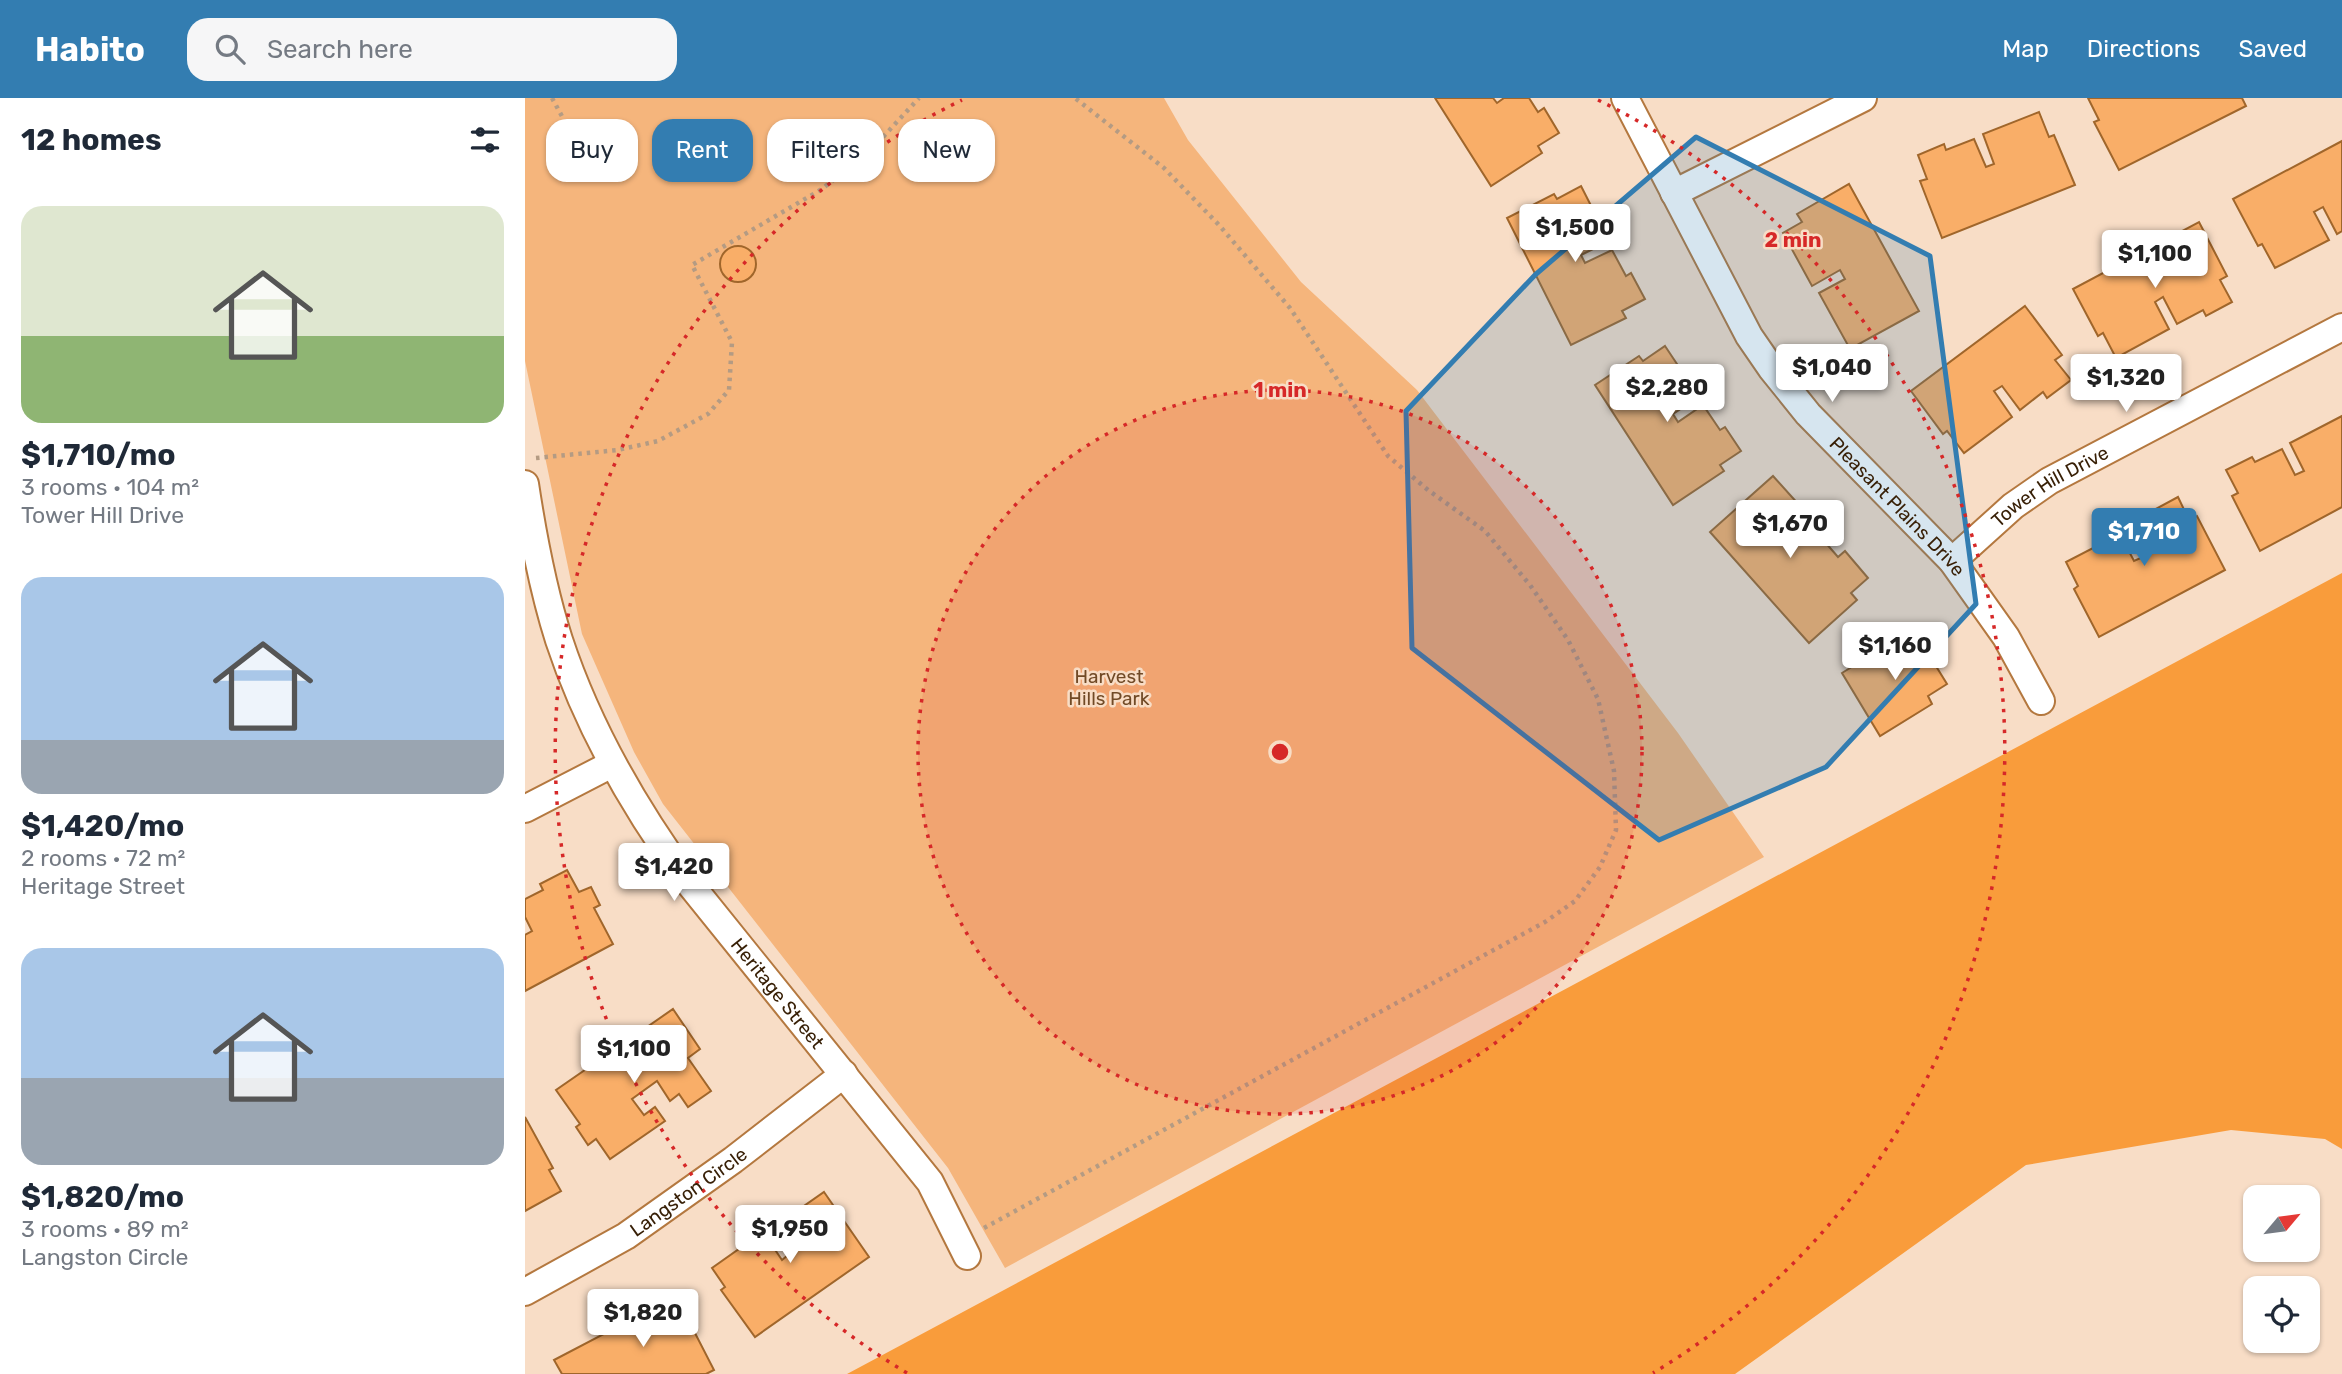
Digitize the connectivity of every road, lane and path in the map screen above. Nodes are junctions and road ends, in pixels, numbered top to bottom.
1 (552, 98) edge
2 (919, 98) edge
3 (1075, 98) edge
4 (1625, 98) edge
5 (1863, 98) edge
6 (563, 119) edge
7 (1674, 193) junction
8 (2342, 327) edge
9 (525, 459) edge
10 (525, 484) edge
11 (1952, 561) junction
12 (2041, 701) dead end
13 (612, 764) junction
14 (525, 809) edge
15 (843, 1074) junction
16 (964, 1248) joint
17 (525, 1292) edge

1 - 6 path
2 - 9 path
3 - 16 path
4 - 7 street, Pleasant Plains Drive
5 - 7 street
7 - 11 street, Pleasant Plains Drive
8 - 11 street, Tower Hill Drive
10 - 13 street, Heritage Street
11 - 12 street, Pleasant Plains Drive
13 - 14 street
13 - 15 street, Heritage Street
15 - 16 street, Heritage Street
15 - 17 street, Langston Circle

